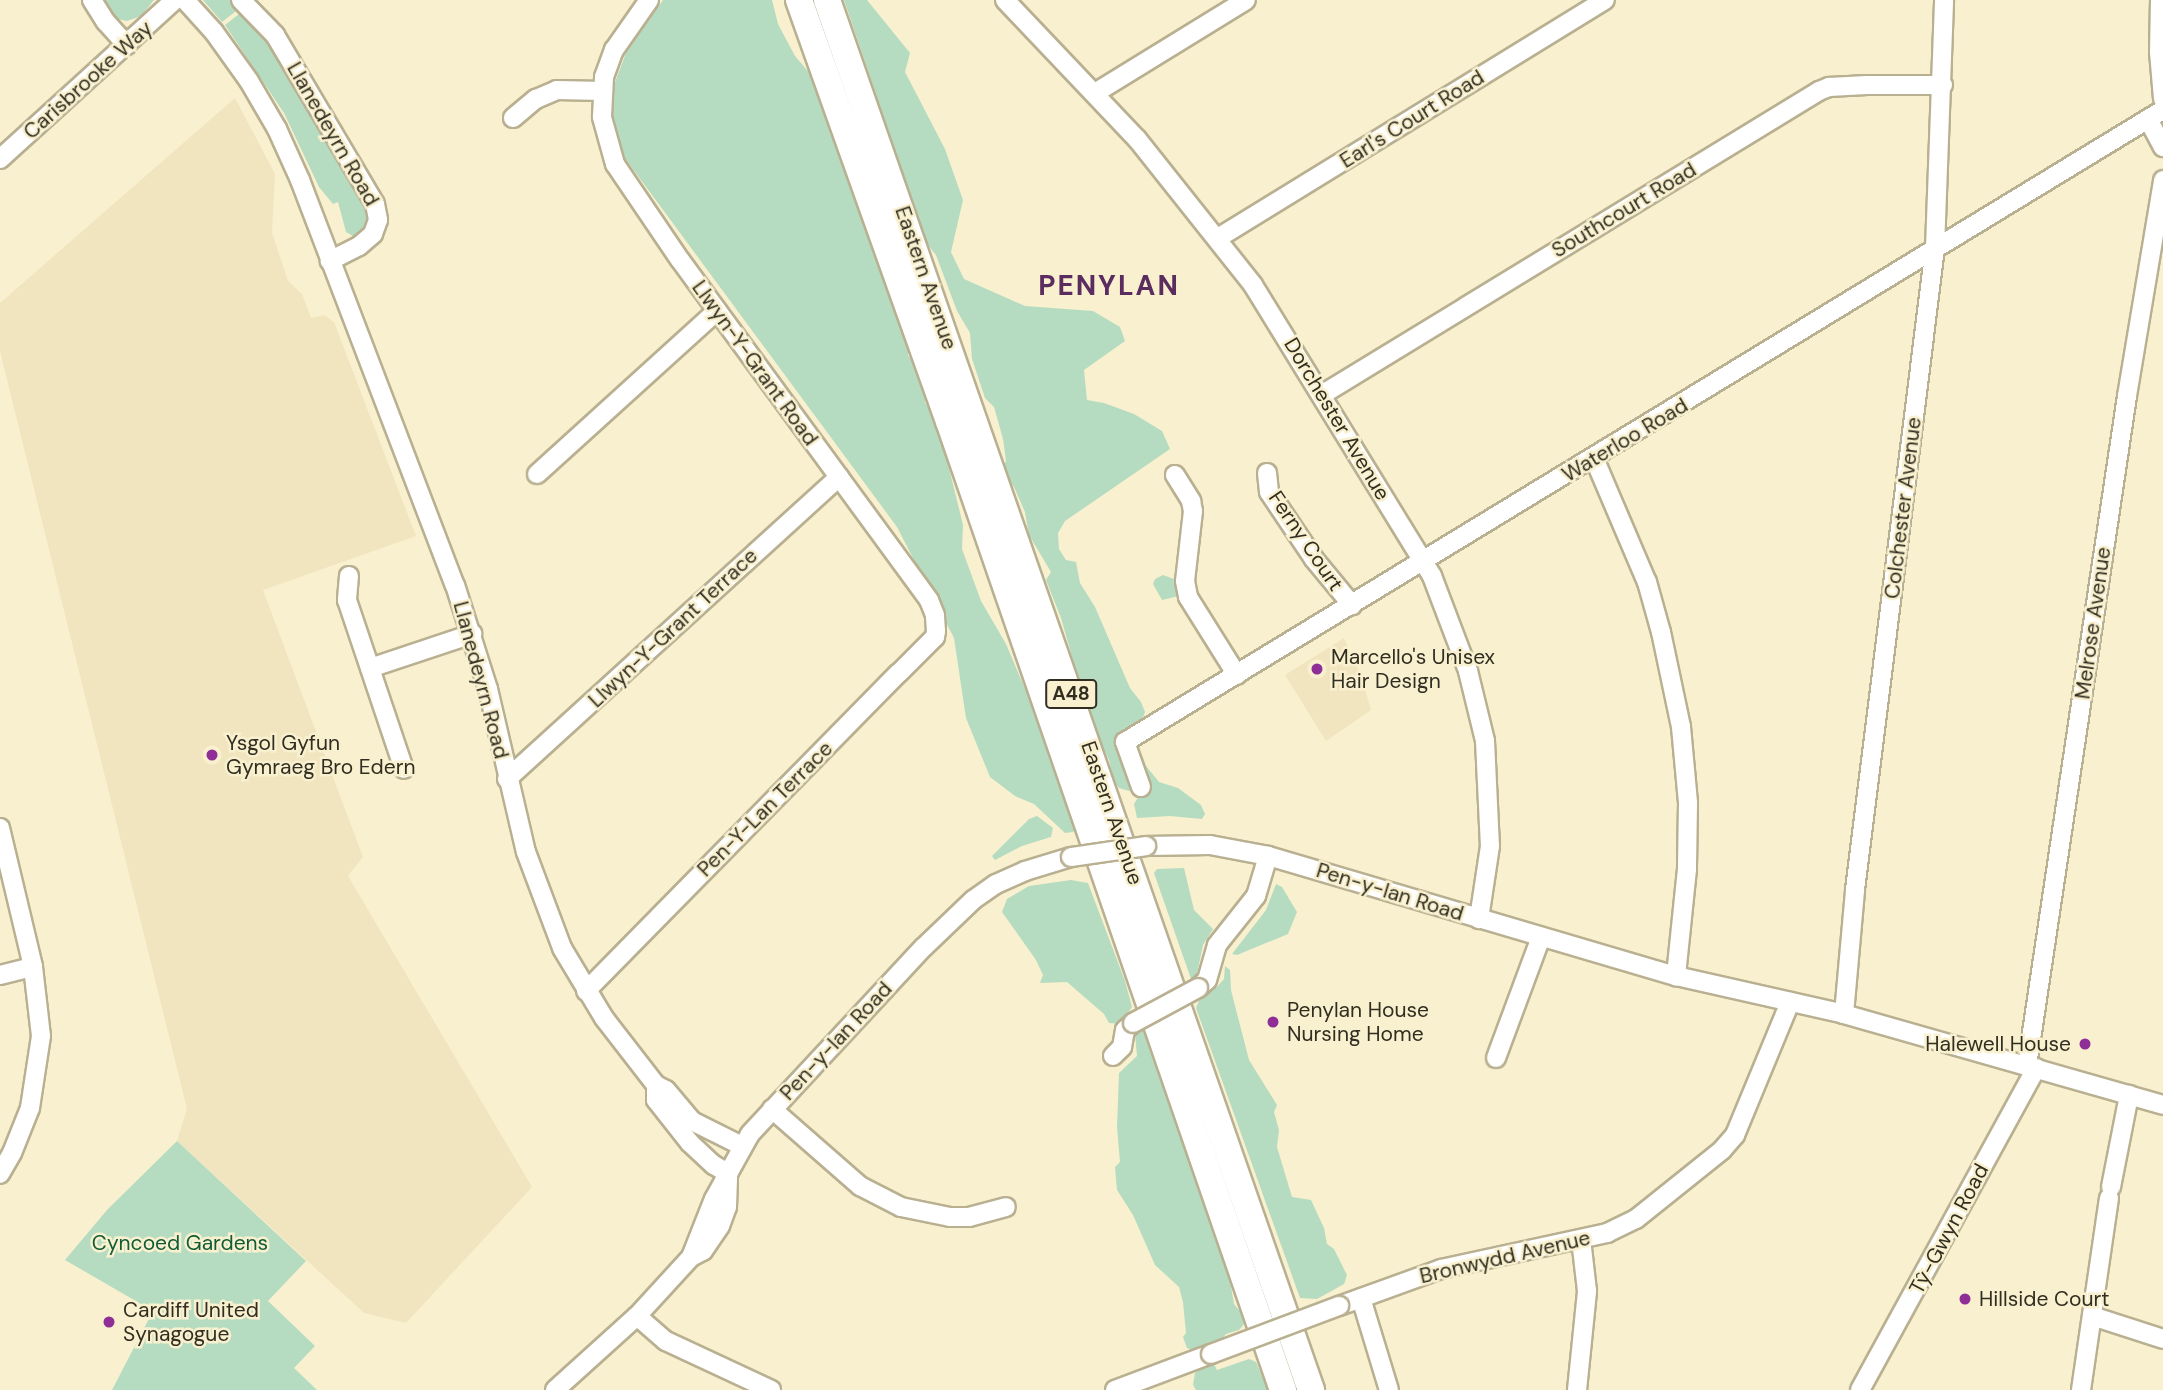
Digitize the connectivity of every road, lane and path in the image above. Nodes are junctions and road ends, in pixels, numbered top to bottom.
1 (92, 0) edge
2 (175, 0) edge
3 (184, 0) edge
4 (241, 0) edge
5 (649, 0) edge
6 (799, 0) edge
7 (827, 0) edge
8 (1005, 0) edge
9 (1246, 0) edge
10 (1605, 0) edge
11 (1944, 0) edge
12 (2160, 0) edge
13 (261, 6) edge
14 (127, 45) junction
15 (1943, 85) junction
16 (602, 91) junction
17 (1095, 93) junction
18 (2163, 99) edge
19 (2156, 114) edge
20 (513, 118) dead end
21 (2163, 147) edge
22 (0, 159) edge
23 (2163, 180) edge
24 (1218, 238) junction
25 (1935, 248) junction
26 (330, 261) junction
27 (717, 311) junction
28 (1323, 394) junction
29 (1594, 458) junction
30 (1267, 473) dead end
31 (537, 474) dead end
32 (1175, 475) dead end
33 (839, 477) junction
34 (1423, 561) junction
35 (349, 576) dead end
36 (1352, 605) junction
37 (937, 623) joint
38 (472, 634) junction
39 (370, 668) junction
40 (1237, 675) junction
41 (404, 769) dead end
42 (507, 779) junction
43 (1141, 787) dead end
44 (0, 828) edge
45 (1268, 856) junction
46 (1479, 919) junction
47 (1541, 937) junction
48 (33, 967) junction
49 (0, 975) edge
50 (1676, 976) junction
51 (586, 991) junction
52 (1790, 1002) junction
53 (1844, 1014) junction
54 (1114, 1056) dead end
55 (1496, 1058) dead end
56 (2032, 1067) junction
57 (656, 1085) junction
58 (2129, 1095) junction
59 (2163, 1105) edge
60 (772, 1109) junction
61 (742, 1146) junction
62 (0, 1174) edge
63 (729, 1174) junction
64 (1006, 1208) dead end
65 (1581, 1239) junction
66 (1361, 1298) junction
67 (637, 1316) junction
68 (2092, 1316) junction
69 (2163, 1339) edge
70 (555, 1390) edge
71 (771, 1390) edge
72 (1115, 1390) edge
73 (1283, 1390) edge
74 (1311, 1390) edge
75 (1389, 1390) edge
76 (1577, 1390) edge
77 (1860, 1390) edge
78 (2081, 1390) edge

1 - 14 street
2 - 14 street, Carisbrooke Way
3 - 26 street, Llanedeyrn Road
4 - 13 street, Llanedeyrn Road
5 - 16 street, Llwyn-Y-Grant Road
6 - 73 highway, Eastern Avenue / A48
7 - 74 highway, Eastern Avenue / A48
8 - 17 street, Dorchester Avenue
9 - 17 street
10 - 24 street, Earl's Court Road
11 - 15 street, Colchester Avenue
12 - 18 street
13 - 26 street, Llanedeyrn Road
14 - 22 street, Carisbrooke Way
15 - 25 street, Colchester Avenue
15 - 28 street, Southcourt Road
16 - 20 street
16 - 27 street, Llwyn-Y-Grant Road
17 - 24 street, Dorchester Avenue
19 - 21 street
19 - 25 street, Waterloo Road
23 - 56 street, Melrose Avenue
24 - 28 street, Dorchester Avenue
25 - 29 street, Waterloo Road
25 - 53 street, Colchester Avenue
26 - 38 street, Llanedeyrn Road
27 - 31 street
27 - 33 street, Llwyn-Y-Grant Road
28 - 34 street, Dorchester Avenue
29 - 34 street, Waterloo Road
29 - 50 street
30 - 36 street, Ferny Court
32 - 40 street
33 - 37 street, Llwyn-Y-Grant Road
33 - 42 street, Llwyn-Y-Grant Terrace
34 - 36 street, Waterloo Road
34 - 46 street, Dorchester Avenue
35 - 39 street
36 - 40 street, Waterloo Road
37 - 51 street, Pen-Y-Lan Terrace
38 - 39 street
38 - 42 street, Llanedeyrn Road
39 - 41 street
40 - 43 street, Waterloo Road
42 - 51 street, Llanedeyrn Road
44 - 48 street
45 - 46 street, Pen-y-lan Road
45 - 54 street, bridge
45 - 60 street, Pen-y-lan Road, bridge
46 - 47 street, Pen-y-lan Road
47 - 50 street, Pen-y-lan Road
47 - 55 street
48 - 49 street
48 - 62 street
50 - 52 street, Pen-y-lan Road
51 - 57 street, Llanedeyrn Road
52 - 53 street, Pen-y-lan Road
52 - 65 street, Bronwydd Avenue
53 - 56 street, Pen-y-lan Road
56 - 58 street, Pen-y-lan Road
56 - 77 street, Tŷ-Gwyn Road
57 - 61 street, Llanedeyrn Road
57 - 63 street, Llanedeyrn Road
58 - 59 street, Pen-y-lan Road
58 - 68 street
60 - 61 street, Pen-y-lan Road
60 - 64 street
61 - 63 street, Pen-y-lan Road
63 - 67 street, Pen-y-lan Road
65 - 66 street, Bronwydd Avenue
65 - 76 street
66 - 72 street, Bronwydd Avenue, bridge
66 - 75 street
67 - 70 street
67 - 71 street
68 - 69 street
68 - 78 street

